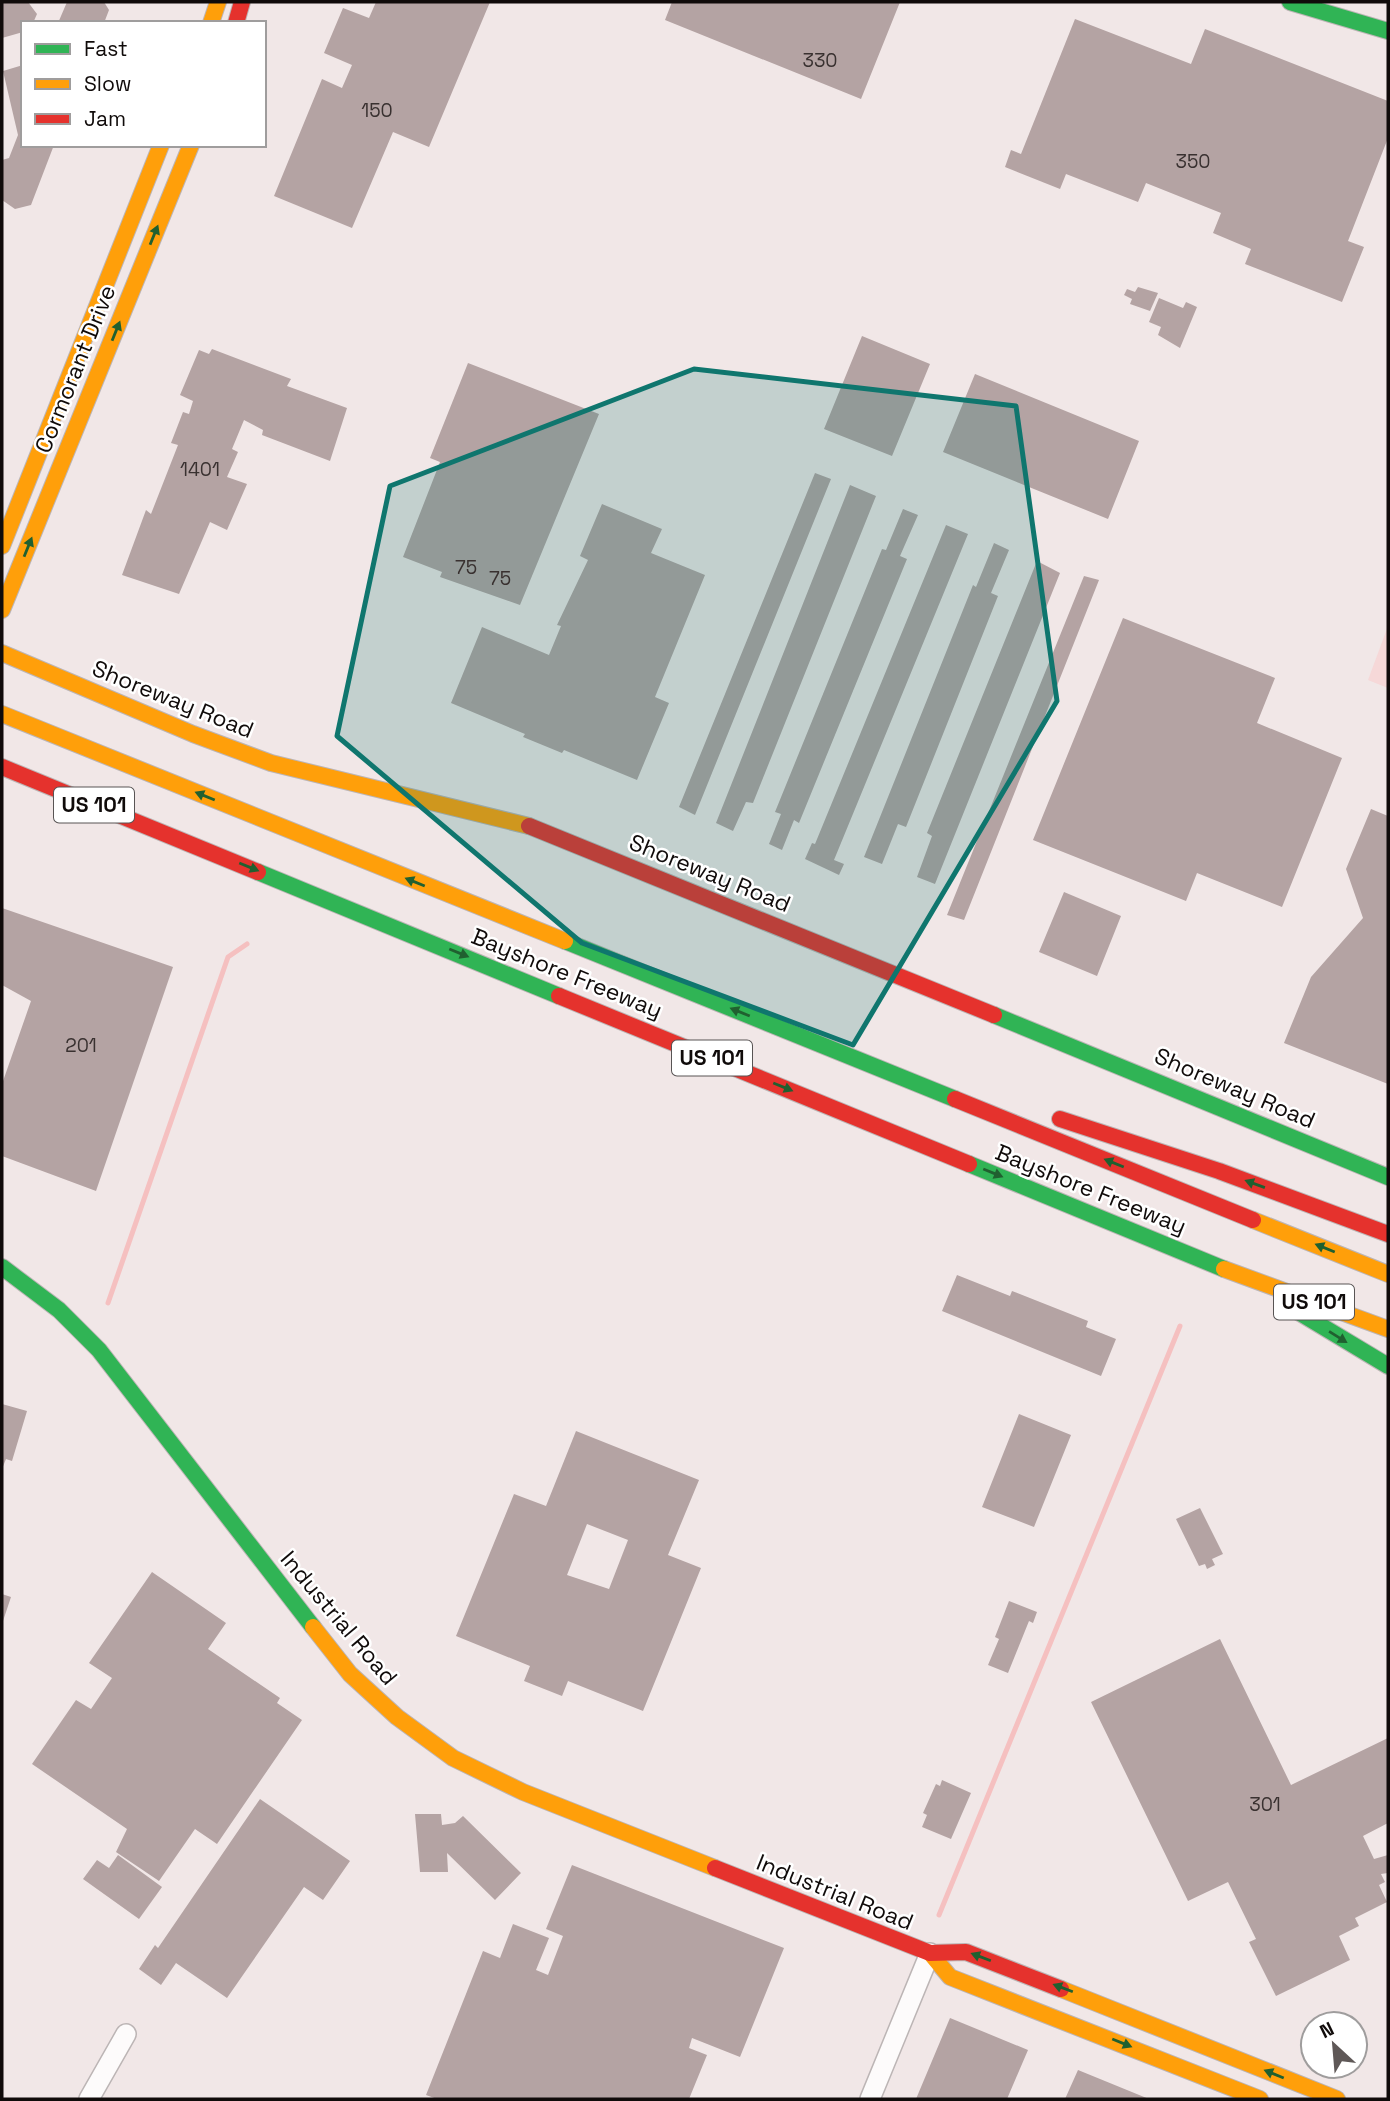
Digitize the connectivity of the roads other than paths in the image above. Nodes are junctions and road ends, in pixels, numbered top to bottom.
1 (218, 2) edge
2 (242, 2) edge
3 (1290, 2) edge
4 (212, 21) edge
5 (237, 21) edge
6 (1388, 30) edge
7 (160, 147) edge
8 (190, 147) edge
9 (2, 546) edge
10 (2, 610) edge
11 (2, 653) edge
12 (2, 714) edge
13 (2, 767) edge
14 (28, 795) dead end
15 (185, 842) junction
16 (804, 1038) junction
17 (1014, 1104) dead end
18 (1040, 1113) dead end
19 (1388, 1177) edge
20 (1388, 1234) edge
21 (2, 1267) edge
22 (1388, 1274) edge
23 (1239, 1275) junction
24 (1388, 1329) edge
25 (1388, 1366) edge
26 (930, 1953) junction
27 (126, 2034) dead end
28 (89, 2099) edge
29 (870, 2099) edge
30 (1260, 2099) edge
31 (1337, 2099) edge

1 - 4 main road
2 - 5 main road
3 - 6 main road
7 - 9 main road, Cormorant Drive
10 -> 8 main road, Cormorant Drive
11 - 19 main road, Shoreway Road
16 -> 12 main road, Bayshore Freeway / US 101
13 - 15 main road, Bayshore Freeway / US 101
14 - 15 main road
15 -> 23 main road, Bayshore Freeway / US 101
16 - 17 main road
22 -> 16 main road, Bayshore Freeway / US 101
20 -> 18 main road
21 - 26 main road, Industrial Road
23 - 24 main road, Bayshore Freeway / US 101
23 -> 25 main road
26 - 29 street
26 -> 30 main road, Industrial Road
31 -> 26 main road, Industrial Road
27 - 28 street

